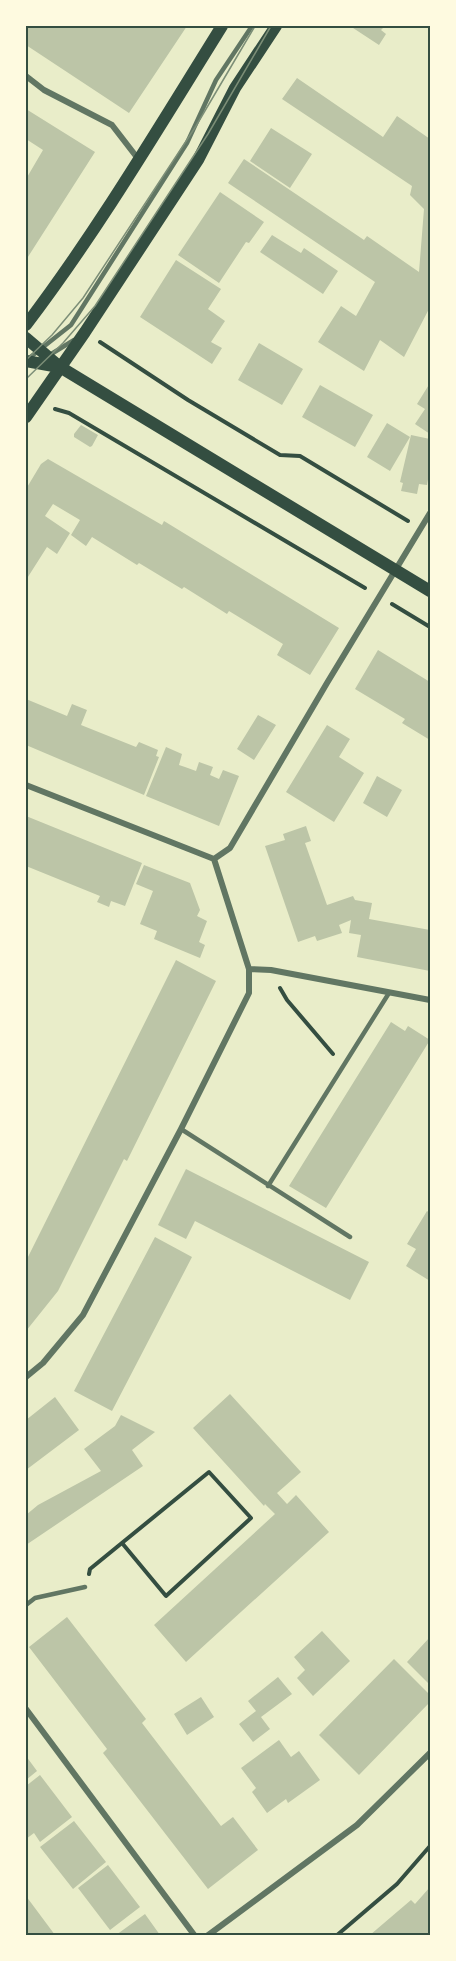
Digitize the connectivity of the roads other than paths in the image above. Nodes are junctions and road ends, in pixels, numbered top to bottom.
1 (222, 26) edge
2 (252, 26) edge
3 (276, 26) edge
4 (26, 76) edge
5 (139, 159) junction
6 (26, 325) edge
7 (85, 333) junction
8 (26, 338) edge
9 (44, 354) junction
10 (27, 363) edge
11 (60, 367) junction
12 (26, 417) edge
13 (430, 513) edge
14 (395, 571) junction
15 (430, 591) edge
16 (26, 785) edge
17 (214, 860) junction
18 (249, 969) junction
19 (389, 993) junction
20 (430, 1000) edge
21 (181, 1129) junction
22 (268, 1186) junction
23 (350, 1237) dead end
24 (26, 1377) edge
25 (86, 1587) road end
26 (26, 1605) edge
27 (26, 1709) edge
28 (430, 1753) edge
29 (195, 1935) edge
30 (207, 1935) edge

1 - 5 main road
2 - 9 lane
3 - 7 main road
4 - 5 street
5 - 6 main road
7 - 9 lane
7 - 11 main road
8 - 9 main road
9 - 10 lane
9 - 10 lane
9 - 11 main road
10 - 11 main road
11 - 12 main road
11 - 14 main road
13 - 14 street
14 - 15 main road
14 - 17 street
16 - 17 street
17 - 18 street
18 - 19 street
18 - 21 street
19 - 20 street
19 - 22 lane
21 - 22 lane
21 - 24 street
22 - 23 lane
25 - 26 lane
27 - 29 street
28 - 30 street

